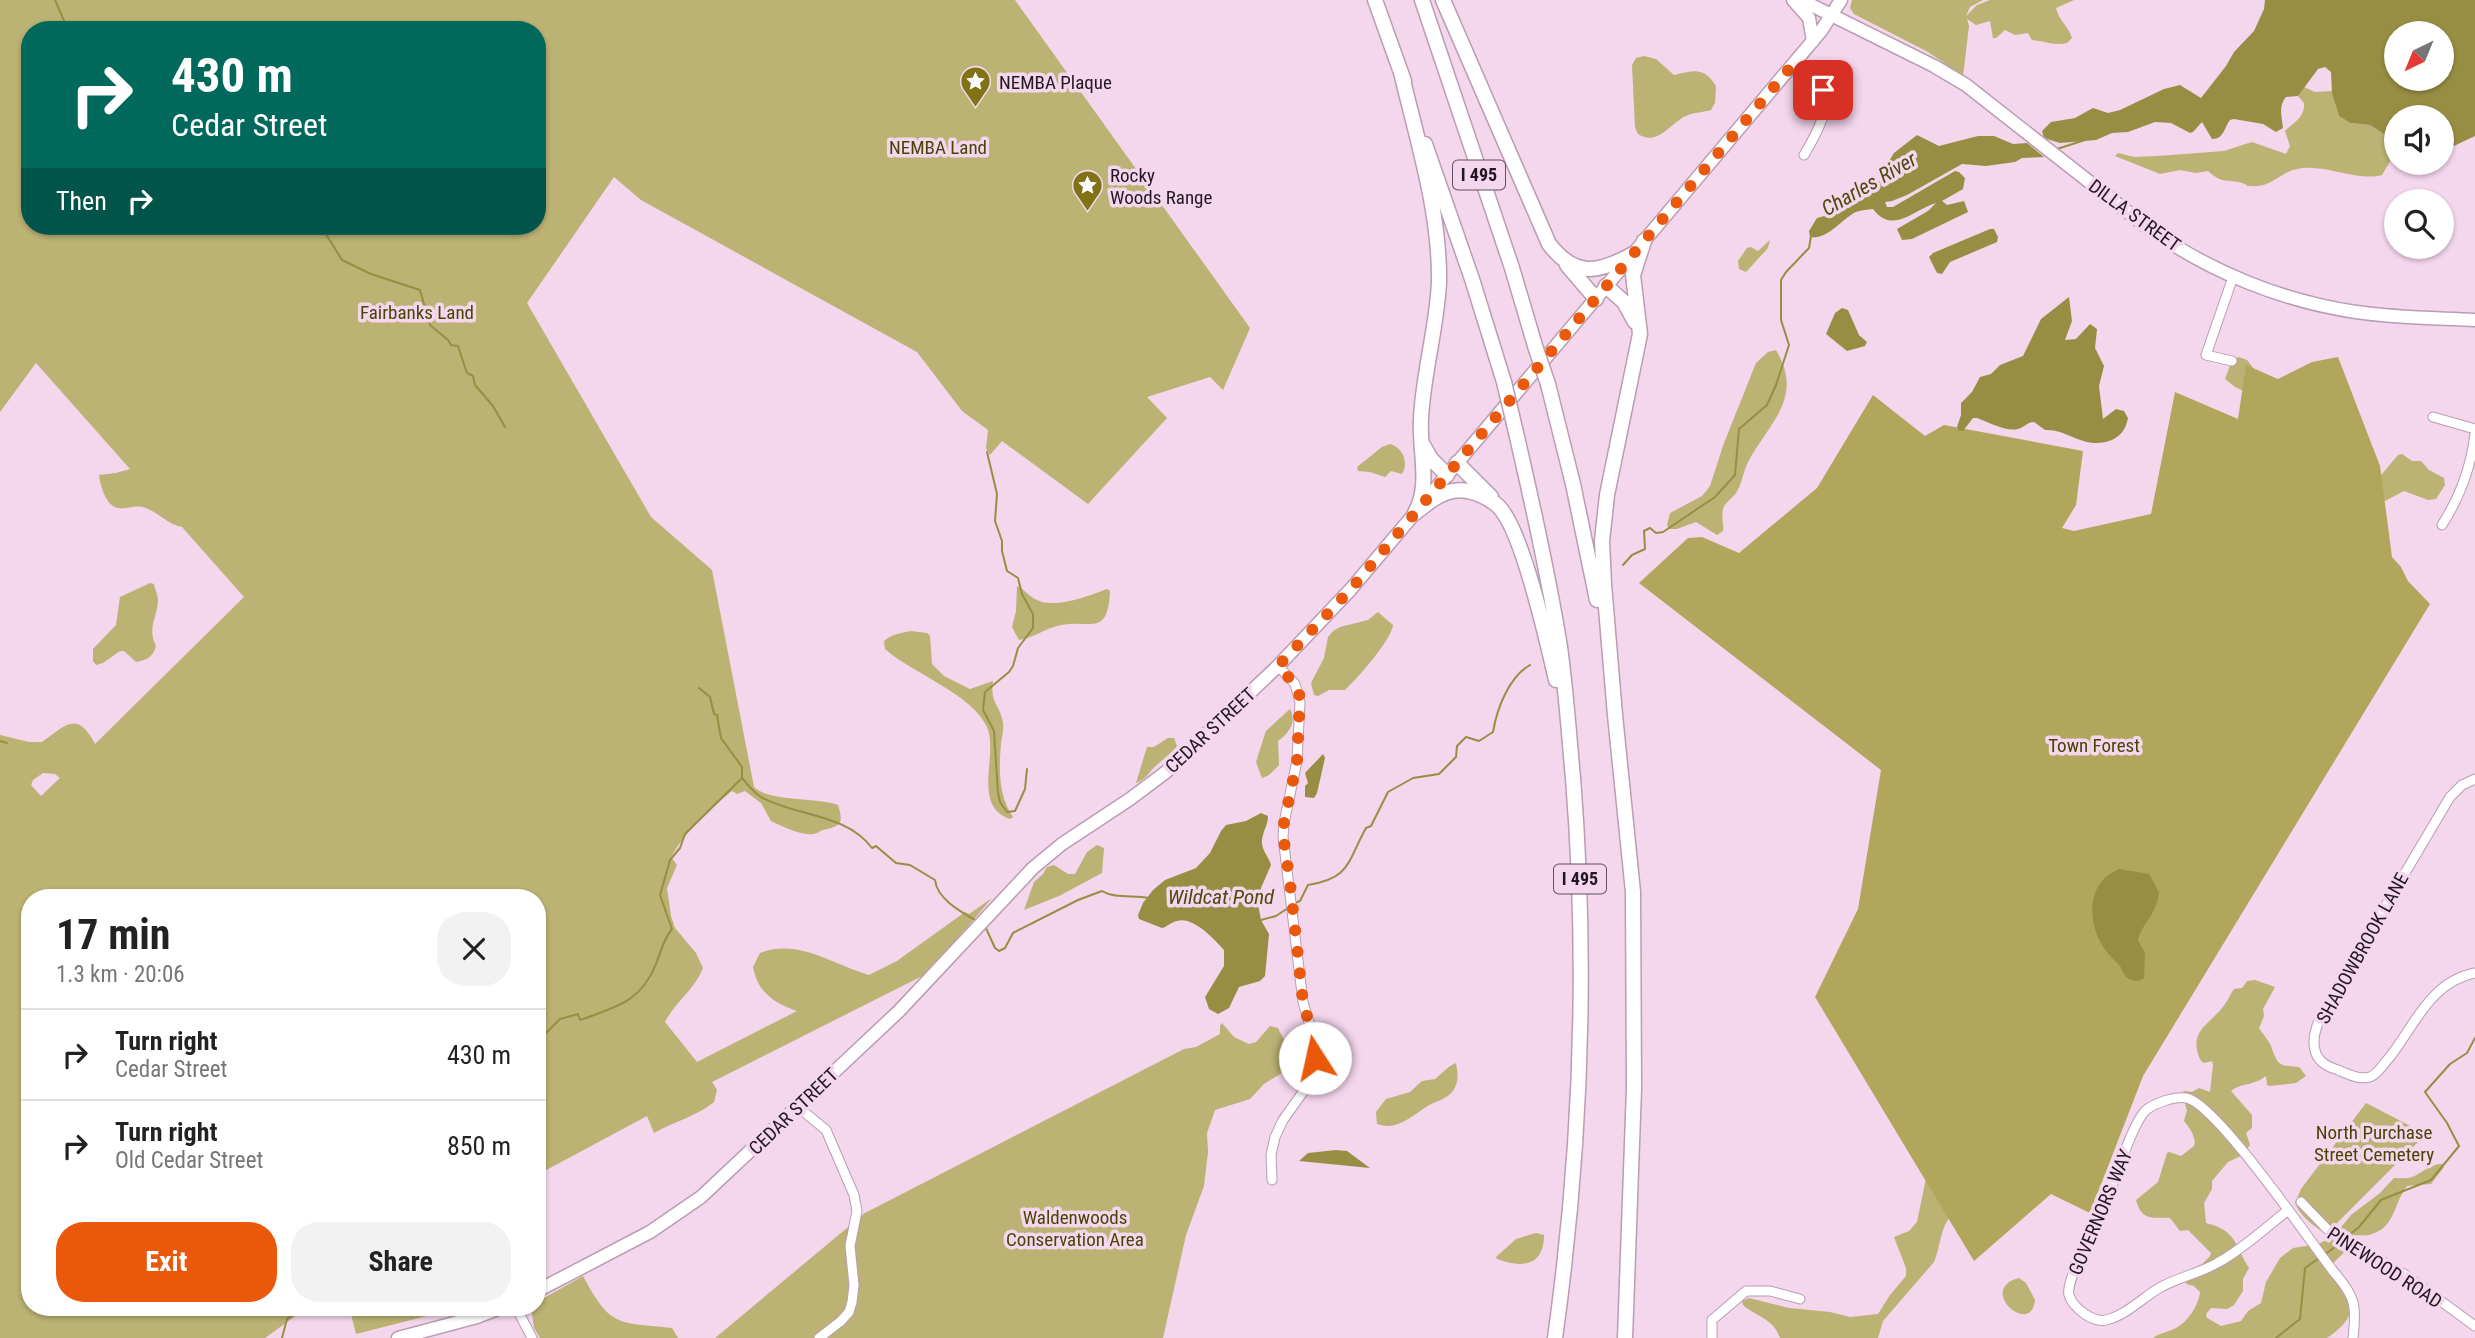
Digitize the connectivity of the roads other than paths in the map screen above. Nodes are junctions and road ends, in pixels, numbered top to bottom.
1 (1375, 0) edge
2 (1422, 0) edge
3 (1443, 0) edge
4 (1793, 0) edge
5 (1801, 0) edge
6 (1841, 0) edge
7 (1832, 15) junction
8 (1813, 41) junction
9 (1795, 62) junction
10 (1401, 72) junction
11 (1804, 155) dead end
12 (1644, 241) junction
13 (1557, 254) junction
14 (1633, 254) junction
15 (2233, 277) junction
16 (1606, 286) junction
17 (1596, 299) junction
18 (2475, 320) edge
19 (1638, 344) junction
20 (2232, 361) dead end
21 (2433, 417) dead end
22 (2475, 432) edge
23 (1420, 437) junction
24 (1452, 469) junction
25 (1498, 506) junction
26 (1415, 513) junction
27 (2442, 525) dead end
28 (1278, 666) junction
29 (1615, 715) junction
30 (1570, 737) junction
31 (2475, 779) edge
32 (2475, 973) edge
33 (798, 1107) junction
34 (1272, 1180) dead end
35 (2301, 1202) dead end
36 (2287, 1211) junction
37 (546, 1286) edge
38 (1800, 1299) dead end
39 (480, 1316) edge
40 (520, 1316) edge
41 (2475, 1326) edge
42 (398, 1338) edge
43 (531, 1338) edge
44 (818, 1338) edge
45 (1555, 1338) edge
46 (1625, 1338) edge
47 (1712, 1338) edge
48 (2353, 1338) edge

1 - 10 highway, I 495
2 - 29 highway, I 495, bridge
3 - 13 highway
4 - 8 main road
5 - 7 main road, DILLA STREET
6 - 7 main road, CEDAR STREET
7 - 8 main road, CEDAR STREET
7 - 15 main road, DILLA STREET
8 - 9 main road, CEDAR STREET
9 - 11 street
9 - 12 main road, CEDAR STREET
10 - 23 highway
10 - 30 highway, I 495, bridge
12 - 14 main road, CEDAR STREET
12 - 19 highway
13 - 14 highway
13 - 17 highway
14 - 16 main road, CEDAR STREET
15 - 18 main road, DILLA STREET
15 - 20 street
16 - 17 main road, CEDAR STREET
16 - 19 highway
17 - 24 main road, CEDAR STREET
19 - 29 highway
21 - 22 street
22 - 27 street
23 - 24 highway
23 - 26 highway
24 - 25 highway
24 - 26 main road, CEDAR STREET
25 - 26 highway
25 - 30 highway
26 - 28 main road, CEDAR STREET
28 - 33 main road, CEDAR STREET
28 - 34 street
29 - 46 highway, I 495
30 - 45 highway, I 495
31 - 32 street, SHADOWBROOK LANE
33 - 37 main road, CEDAR STREET
33 - 44 street
35 - 41 street, PINEWOOD ROAD
36 - 36 street, GOVERNORS WAY
36 - 48 street, GOVERNORS WAY
38 - 47 street
39 - 42 main road
40 - 43 street

